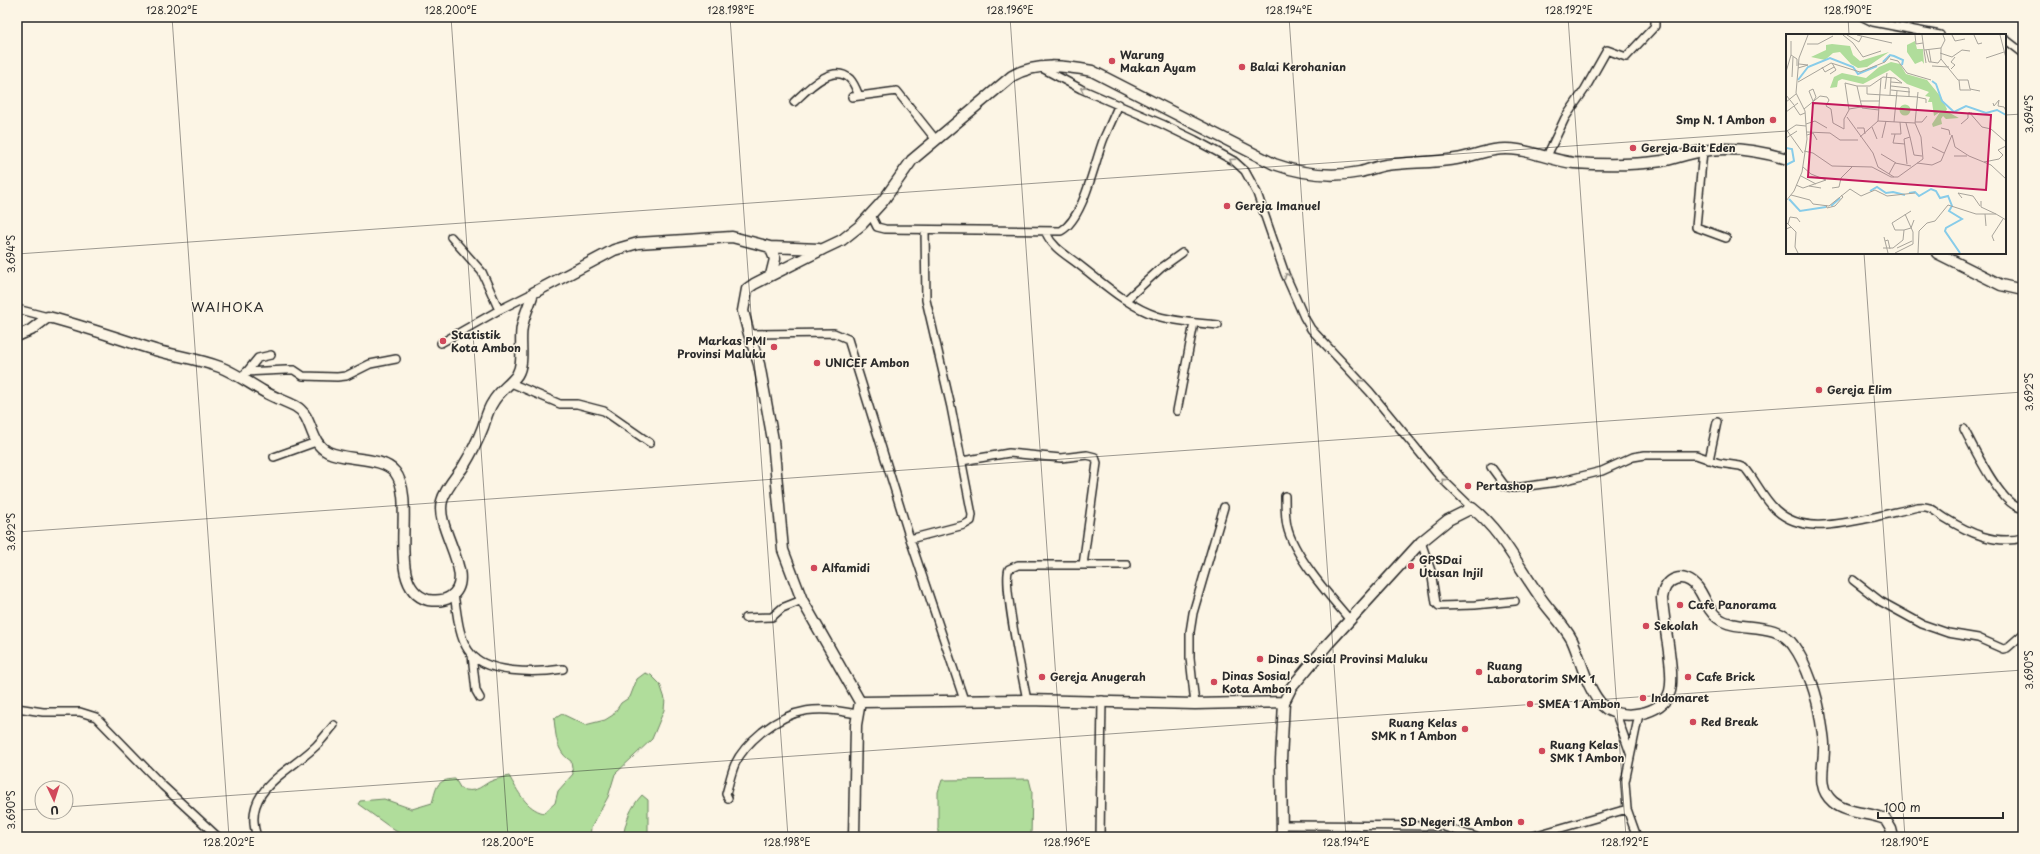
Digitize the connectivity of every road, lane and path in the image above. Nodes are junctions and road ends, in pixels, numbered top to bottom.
1 (1655, 17) edge
2 (1863, 17) edge
3 (1935, 34) edge
4 (2006, 40) edge
5 (2023, 53) edge
6 (1040, 67) junction
7 (794, 102) dead end
8 (1119, 104) junction
9 (936, 140) junction
10 (1703, 151) junction
11 (1547, 156) junction
12 (1786, 159) edge
13 (870, 215) junction
14 (924, 230) junction
15 (1046, 232) junction
16 (451, 237) dead end
17 (1726, 238) dead end
18 (770, 246) junction
19 (823, 248) junction
20 (1182, 253) dead end
21 (1938, 254) edge
22 (771, 275) junction
23 (2023, 290) edge
24 (533, 293) junction
25 (1126, 300) junction
26 (17, 309) edge
27 (498, 310) junction
28 (48, 317) junction
29 (1194, 323) junction
30 (1218, 325) dead end
31 (749, 334) junction
32 (17, 336) edge
33 (440, 343) dead end
34 (271, 354) dead end
35 (396, 359) dead end
36 (244, 375) junction
37 (511, 383) junction
38 (1177, 411) dead end
39 (1717, 422) dead end
40 (1964, 429) dead end
41 (316, 442) junction
42 (650, 444) dead end
43 (274, 457) dead end
44 (1709, 460) junction
45 (962, 461) junction
46 (1491, 467) dead end
47 (1285, 496) dead end
48 (1224, 507) dead end
49 (1472, 508) junction
50 (2023, 508) edge
51 (2023, 538) edge
52 (910, 539) junction
53 (1421, 542) junction
54 (1083, 565) junction
55 (1127, 565) dead end
56 (1853, 580) dead end
57 (454, 594) junction
58 (802, 600) junction
59 (1515, 600) dead end
60 (745, 618) dead end
61 (1350, 620) junction
62 (2023, 634) edge
63 (472, 655) junction
64 (563, 669) dead end
65 (480, 698) dead end
66 (964, 700) junction
67 (1027, 700) junction
68 (1102, 700) junction
69 (860, 702) junction
70 (1284, 702) junction
71 (1195, 704) junction
72 (17, 708) edge
73 (857, 714) junction
74 (1616, 714) junction
75 (1639, 714) junction
76 (334, 726) dead end
77 (1630, 753) junction
78 (728, 798) dead end
79 (1626, 809) junction
80 (1282, 825) junction
81 (218, 837) edge
82 (257, 837) edge
83 (854, 837) edge
84 (1100, 837) edge
85 (1282, 837) edge
86 (1476, 837) edge
87 (1530, 837) edge
88 (1637, 837) edge
89 (1893, 837) edge

1 - 11 street
2 - 3 street
4 - 5 street
8 -> 6 street
6 - 9 street
6 - 11 street
7 - 9 street
8 - 15 street
49 -> 8 street
9 - 13 street
10 - 11 street
10 - 12 street
10 - 17 street
13 - 14 street
13 - 19 street
14 - 15 street
14 - 45 street
15 - 25 street
16 - 27 street
18 - 19 street
18 - 22 street
18 - 24 street
19 - 22 street
20 - 25 street
21 - 23 street
22 - 31 street
24 - 27 street
24 - 37 street
25 - 29 street
26 - 28 street
27 - 33 street
28 - 32 street
28 - 36 street
29 - 30 street
29 - 38 street
31 - 52 street
31 - 58 street
34 - 36 street
35 - 36 street
36 - 41 street
37 - 42 street
37 - 57 street
39 - 44 street
40 - 50 street
41 - 43 street
41 - 57 street
44 - 46 street
44 - 51 street
45 - 52 street
45 - 54 street
47 - 61 street
48 - 71 street
49 - 53 street
49 - 74 street
52 - 66 street
53 - 59 street
53 - 61 street
54 - 55 street
54 - 67 street
56 - 62 street
57 - 63 street
58 - 60 street
58 - 69 street
61 - 70 street
63 - 64 street
63 - 65 street
66 - 67 street
66 - 69 street
67 - 68 street
68 - 71 street
68 - 84 street
69 - 73 street
70 - 71 street
70 - 80 street
72 - 81 street
73 - 78 street
73 - 83 street
74 - 75 street
74 - 77 street
75 - 77 street
75 - 89 street
76 - 82 street
77 - 79 street
79 - 87 street
79 - 88 street
80 - 85 street
80 - 86 street

